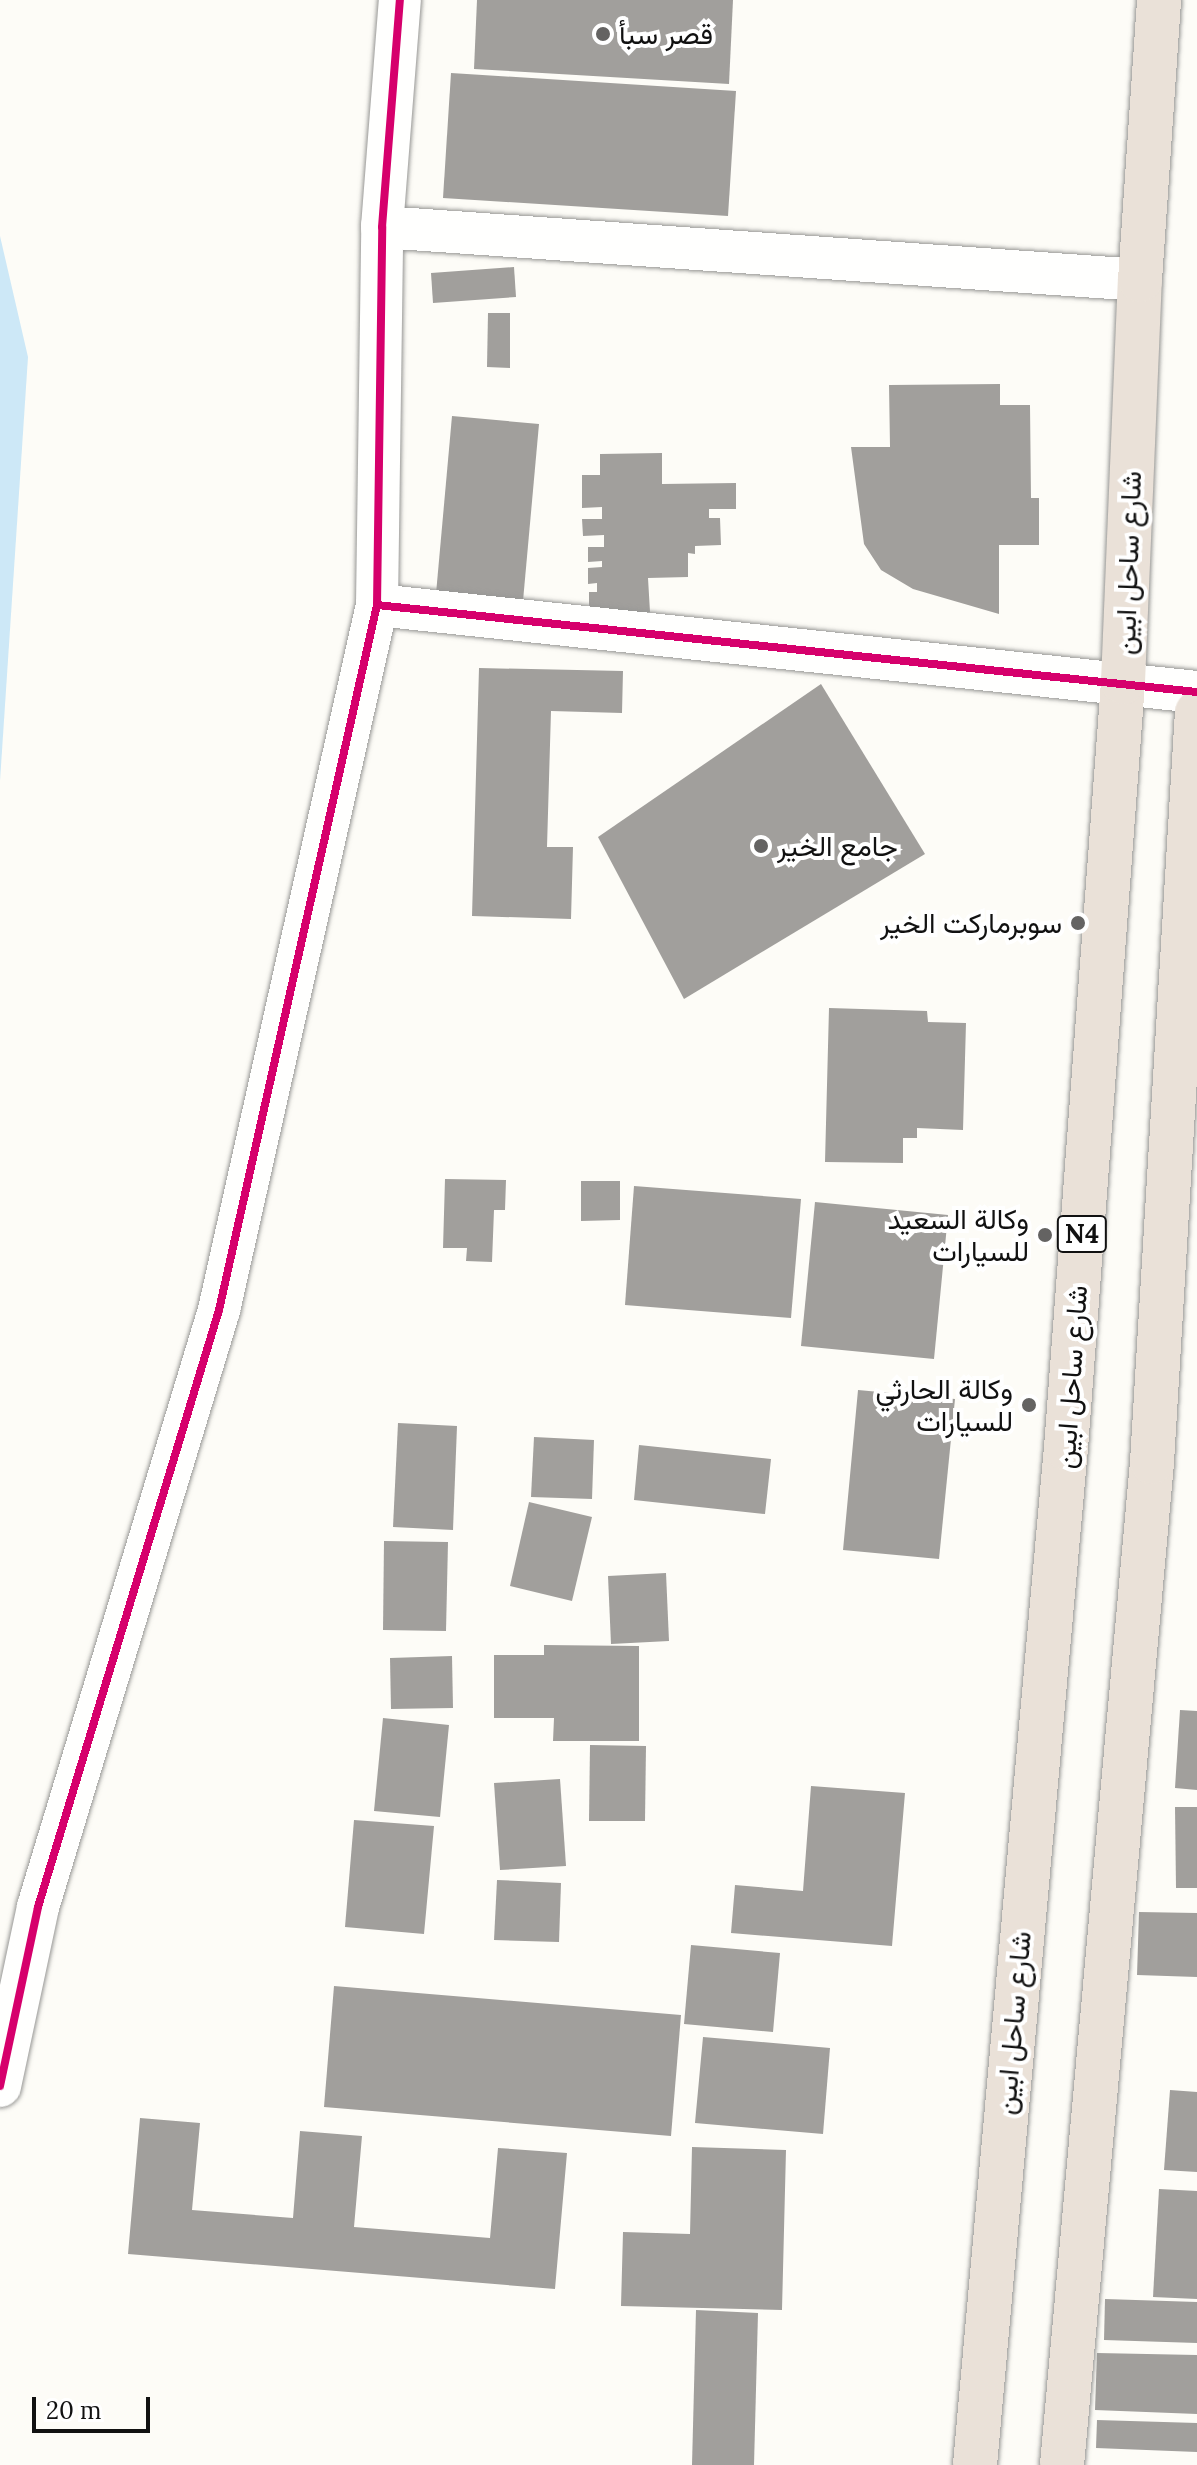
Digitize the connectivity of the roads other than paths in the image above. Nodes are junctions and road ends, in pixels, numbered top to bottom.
1 (400, 0) edge
2 (1159, 0) edge
3 (382, 227) junction
4 (1140, 280) junction
5 (377, 605) junction
6 (1123, 682) junction
7 (1197, 692) edge
8 (1197, 712) edge
9 (0, 2086) edge
10 (975, 2465) edge
11 (1062, 2465) edge

1 - 3 street
2 - 4 highway, شارع ساحل ابين / N4
3 - 4 street
3 - 5 street
4 - 6 highway, شارع ساحل ابين / N4
5 - 6 street
5 - 9 street
6 - 7 street
6 - 10 highway, شارع ساحل ابين / N4
8 - 11 highway

